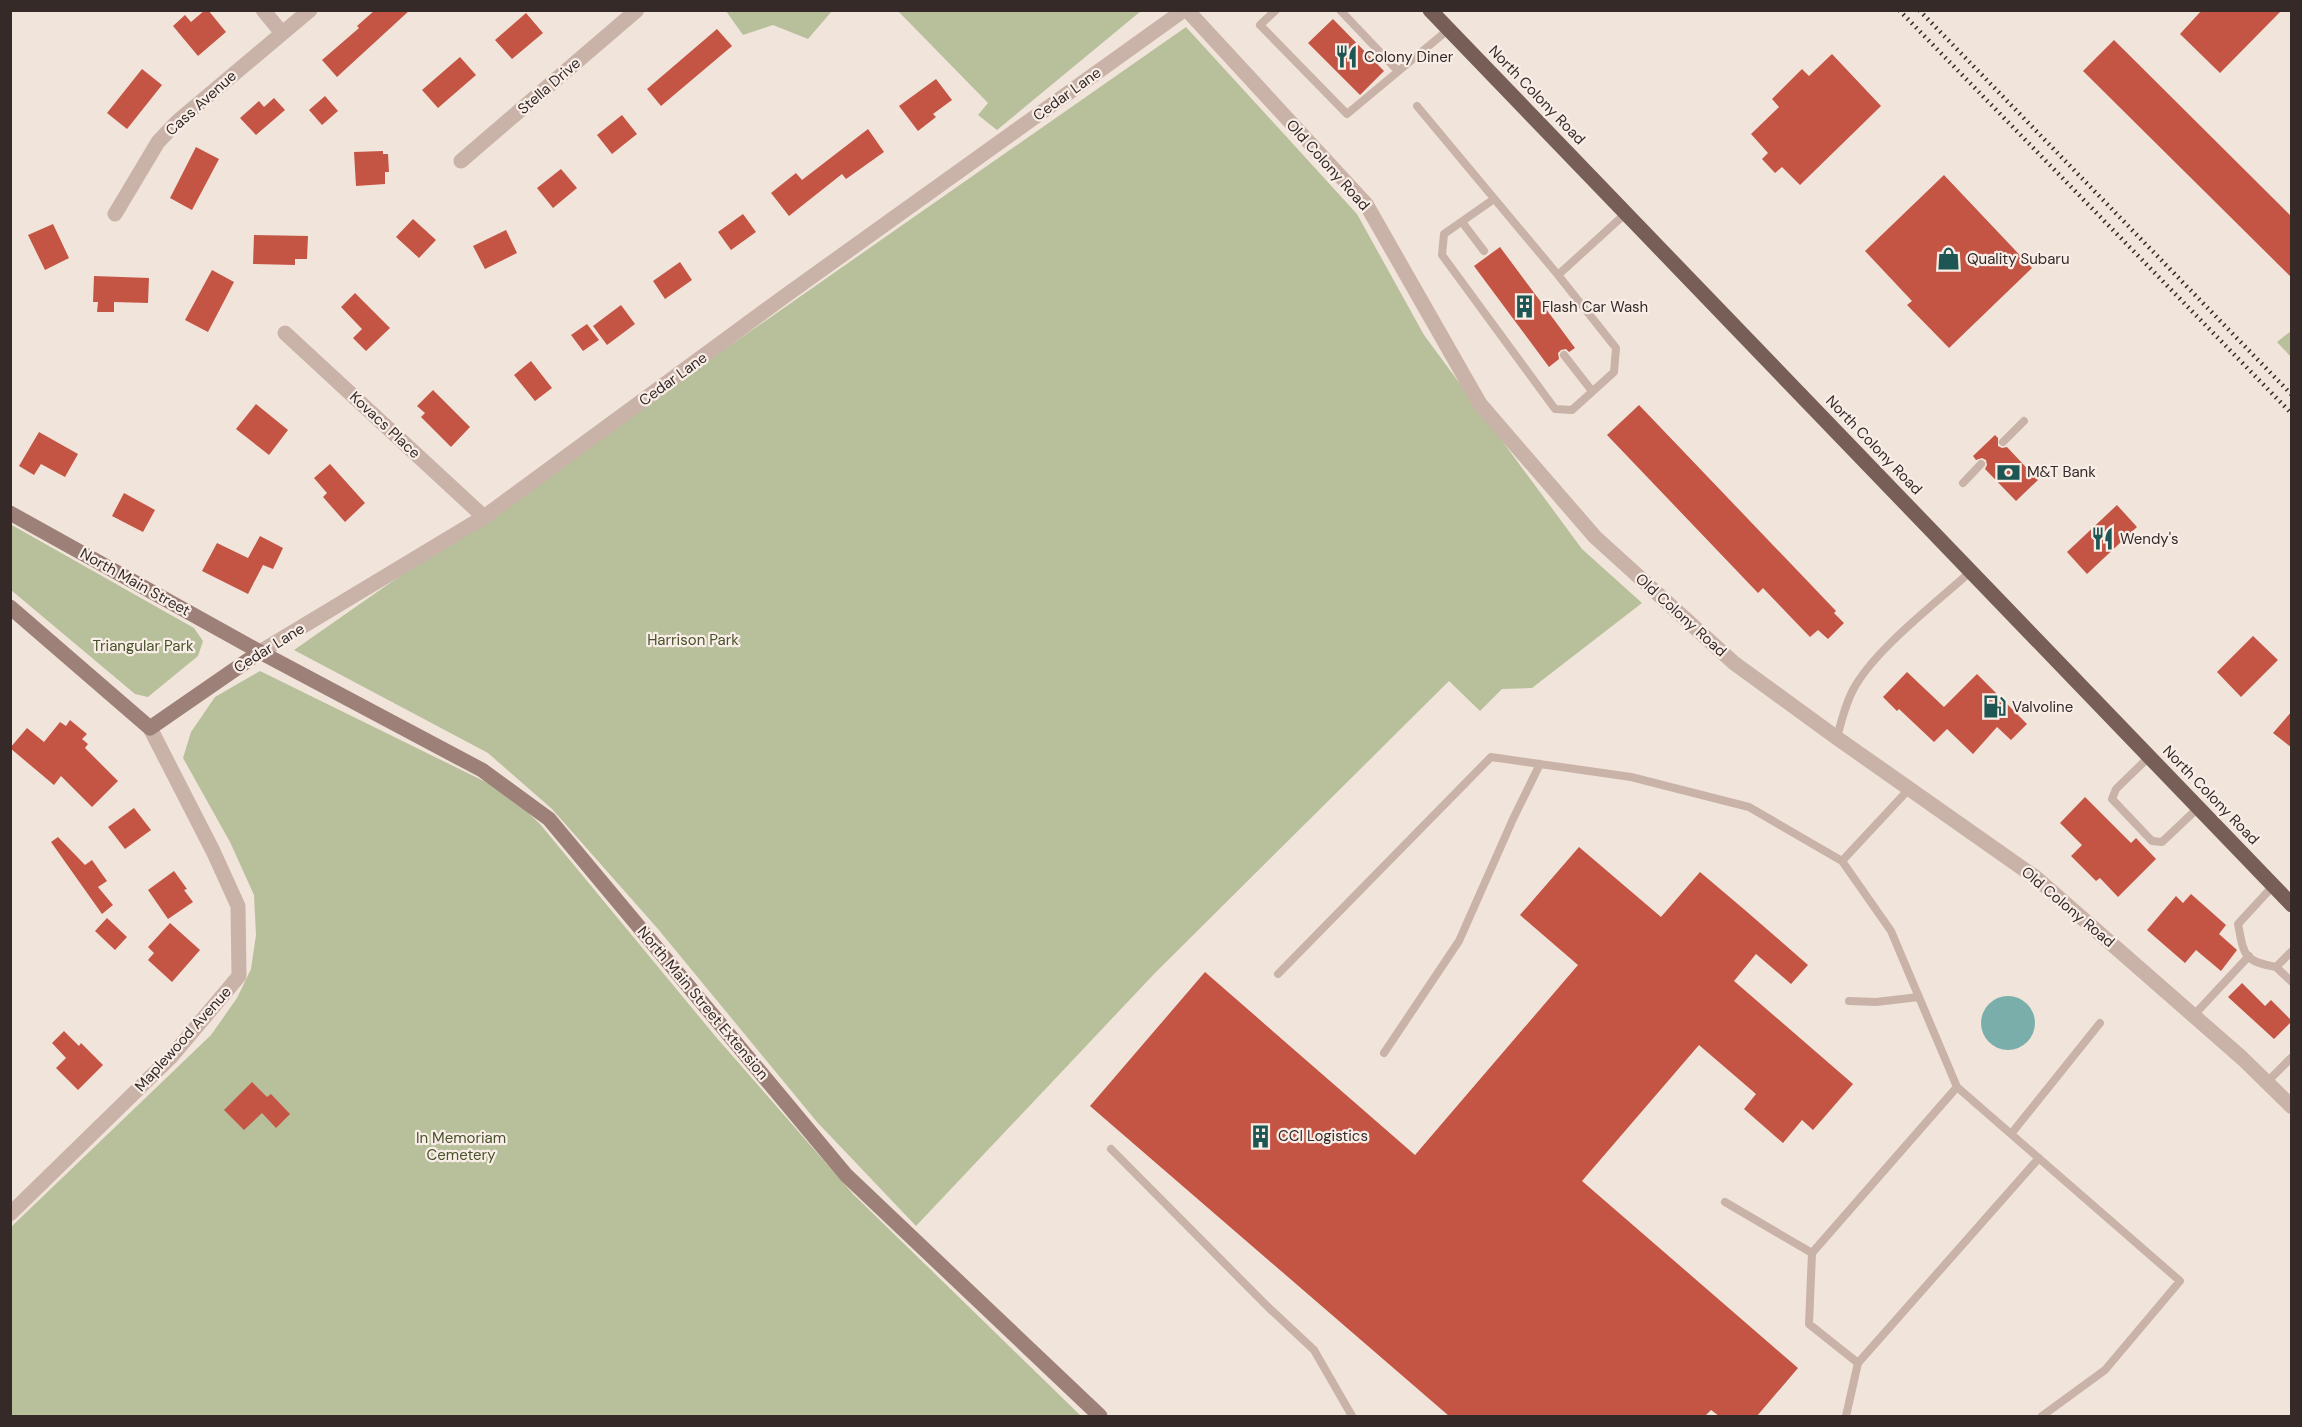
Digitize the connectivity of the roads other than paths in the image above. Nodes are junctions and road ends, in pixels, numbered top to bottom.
1 (263, 10) edge
2 (310, 10) edge
3 (637, 10) edge
4 (1185, 10) edge
5 (1276, 10) edge
6 (1340, 10) edge
7 (1430, 10) edge
8 (1449, 29) junction
9 (282, 33) junction
10 (1398, 71) junction
11 (1417, 106) dead end
12 (461, 161) dead end
13 (1494, 199) junction
14 (116, 214) dead end
15 (1625, 214) junction
16 (1462, 222) junction
17 (1484, 251) dead end
18 (1558, 275) junction
19 (285, 333) dead end
20 (1564, 355) dead end
21 (1592, 391) junction
22 (2024, 421) dead end
23 (2003, 442) dead end
24 (1981, 464) dead end
25 (1962, 483) dead end
26 (10, 513) edge
27 (484, 517) junction
28 (1970, 572) junction
29 (10, 607) edge
30 (260, 652) junction
31 (150, 728) junction
32 (1837, 738) junction
33 (2149, 758) junction
34 (1540, 764) junction
35 (1910, 788) junction
36 (2198, 808) junction
37 (1842, 861) junction
38 (2273, 886) junction
39 (2292, 905) edge
40 (2292, 951) edge
41 (2249, 956) junction
42 (2276, 967) junction
43 (1278, 974) dead end
44 (2292, 981) edge
45 (1919, 997) junction
46 (1849, 1001) dead end
47 (2194, 1015) junction
48 (2100, 1023) dead end
49 (1384, 1053) dead end
50 (2292, 1057) edge
51 (2267, 1082) junction
52 (1957, 1087) junction
53 (2292, 1107) edge
54 (2011, 1134) junction
55 (1111, 1149) dead end
56 (2039, 1158) junction
57 (1725, 1202) dead end
58 (10, 1214) edge
59 (1812, 1253) junction
60 (1857, 1363) junction
61 (1100, 1416) edge
62 (1352, 1416) edge
63 (1845, 1416) edge
64 (2042, 1416) edge

1 - 9 street
2 - 9 street, Cass Avenue
3 - 12 street, Stella Drive
4 - 27 street, Cedar Lane
4 - 32 street, Old Colony Road
5 - 10 lane
6 - 10 lane
7 - 8 main road, North Colony Road
8 - 10 lane
8 - 15 main road, North Colony Road
9 - 14 street, Cass Avenue
11 - 13 lane
13 - 16 lane
13 - 18 lane
15 - 18 lane
15 - 28 main road, North Colony Road
16 - 17 lane
16 - 21 lane
18 - 21 lane
19 - 27 street, Kovacs Place
20 - 21 lane
22 - 23 lane
24 - 25 lane
26 - 30 street, North Main Street
27 - 30 street, Cedar Lane
28 - 32 lane
28 - 33 main road, North Colony Road
29 - 31 street
30 - 31 street, Cedar Lane
30 - 61 street, North Main Street Extension
31 - 58 street, Maplewood Avenue
32 - 35 street, Old Colony Road
33 - 36 main road, North Colony Road
33 - 36 lane
34 - 37 lane
34 - 43 lane
34 - 49 lane
35 - 37 lane
35 - 47 street, Old Colony Road
36 - 38 main road, North Colony Road
37 - 45 lane
38 - 39 main road, North Colony Road
38 - 41 lane
40 - 42 lane
41 - 42 lane
41 - 47 lane
42 - 44 lane
45 - 46 lane
45 - 52 lane
47 - 51 street, Old Colony Road
48 - 54 lane
50 - 51 lane
51 - 53 street, Old Colony Road
52 - 54 lane
52 - 59 lane
54 - 56 lane
55 - 62 lane
56 - 60 lane
56 - 64 lane
57 - 59 lane
59 - 60 lane
60 - 63 lane

